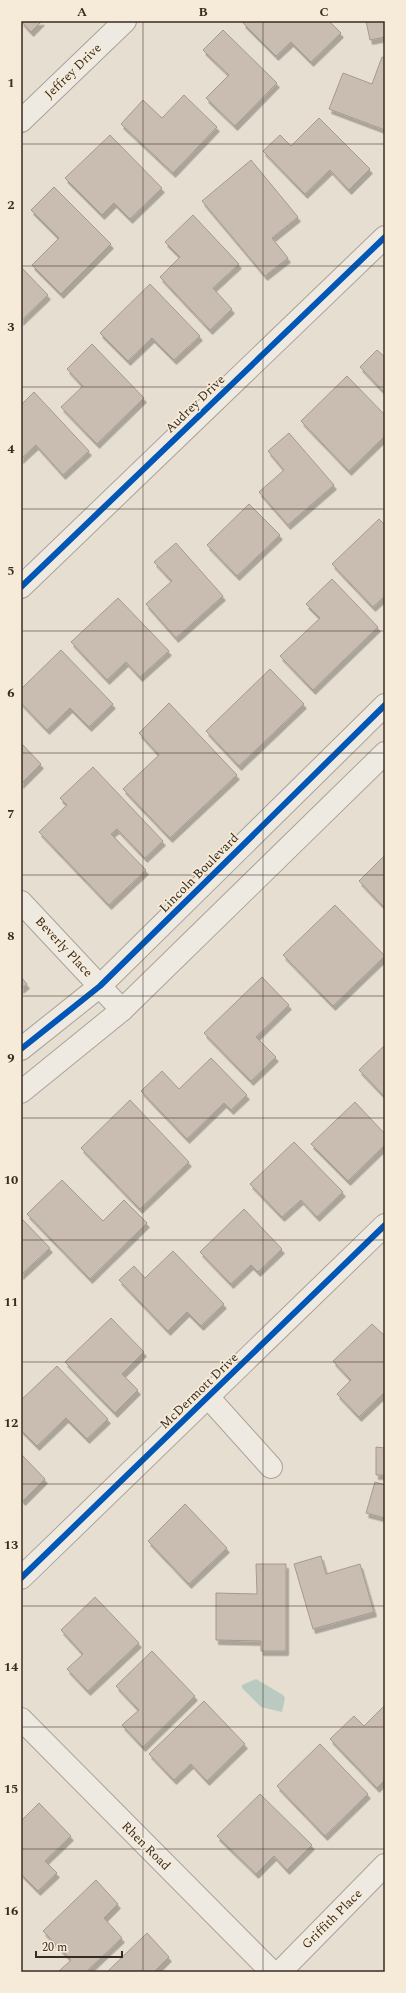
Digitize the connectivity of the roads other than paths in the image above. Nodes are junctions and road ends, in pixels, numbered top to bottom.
1 (125, 21) edge
2 (21, 121) edge
3 (385, 237) edge
4 (21, 587) edge
5 (385, 706) edge
6 (385, 753) edge
7 (21, 902) edge
8 (100, 986) junction
9 (122, 1010) junction
10 (21, 1049) edge
11 (21, 1092) edge
12 (385, 1225) edge
13 (208, 1397) junction
14 (271, 1467) dead end
15 (24, 1575) edge
16 (21, 1719) edge
17 (385, 1865) edge
18 (272, 1972) edge
19 (280, 1972) edge

1 - 2 street, Jeffrey Drive
3 - 4 street, Audrey Drive
5 - 8 street, Lincoln Boulevard
6 - 9 street
7 - 8 street, Beverly Place
8 - 9 street, Beverly Place
8 - 10 street, Lincoln Boulevard
9 - 11 street
12 - 13 street, McDermott Drive
13 - 14 street
13 - 15 street, McDermott Drive
16 - 18 street, Rhen Road
17 - 19 street, Griffith Place

